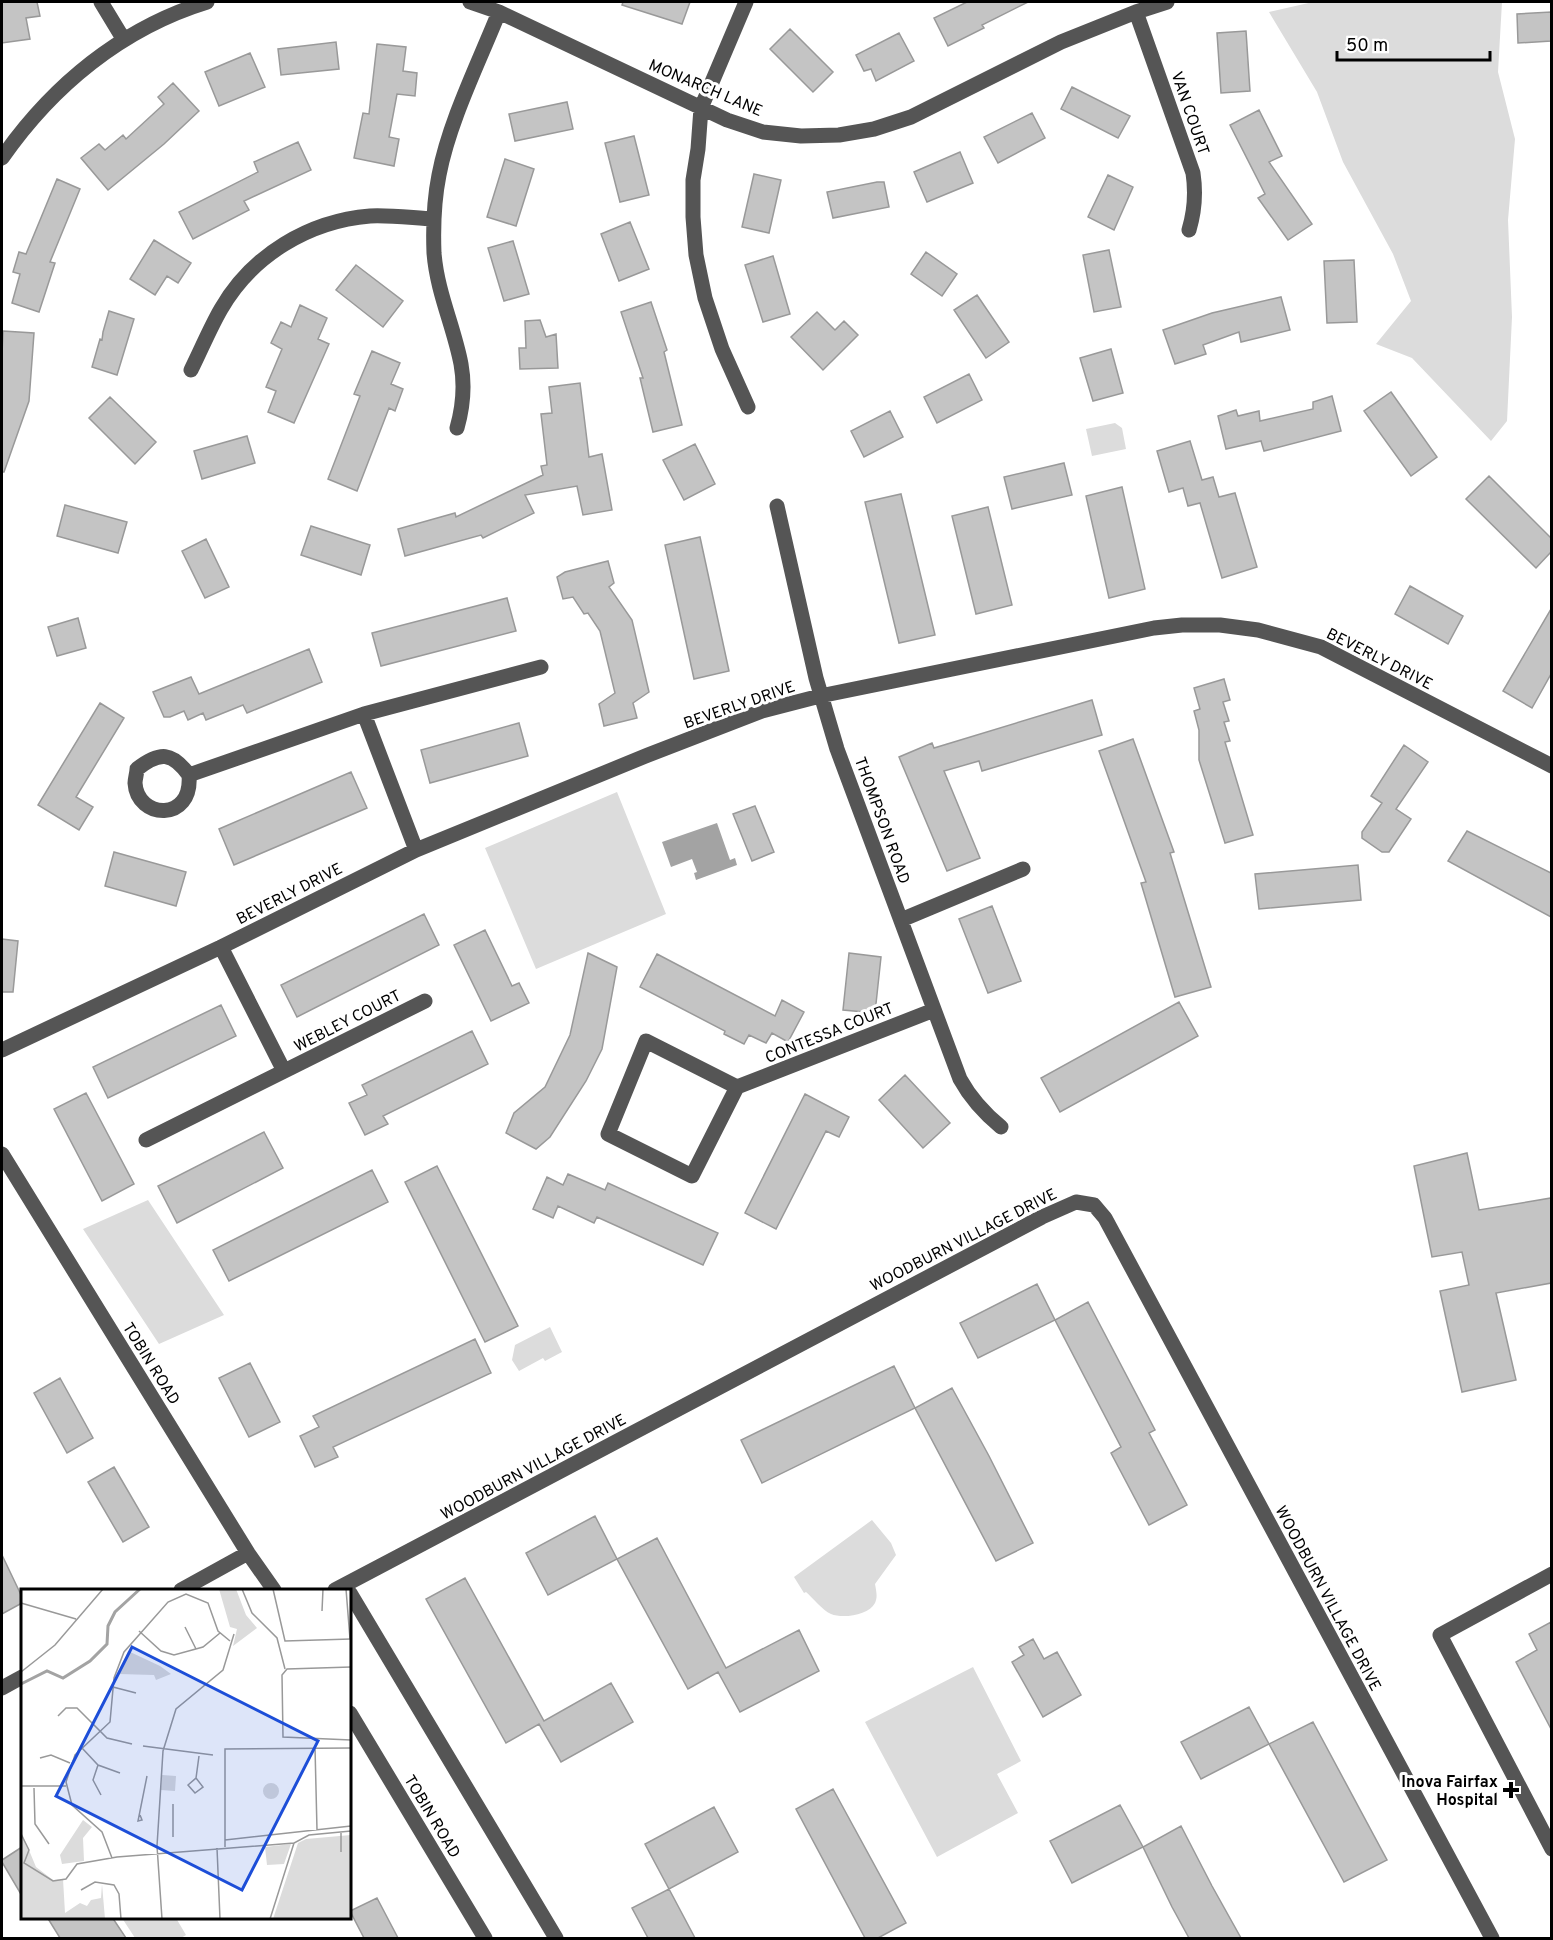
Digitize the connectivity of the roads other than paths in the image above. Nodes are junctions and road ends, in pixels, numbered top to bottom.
1 (101, 2) edge
2 (207, 2) edge
3 (470, 2) edge
4 (746, 2) edge
5 (1167, 2) edge
6 (499, 12) junction
7 (1136, 12) junction
8 (124, 40) junction
9 (701, 108) junction
10 (2, 158) edge
11 (434, 219) junction
12 (1190, 230) dead end
13 (191, 370) dead end
14 (748, 407) dead end
15 (458, 428) dead end
16 (777, 506) dead end
17 (541, 667) dead end
18 (820, 696) junction
19 (364, 714) junction
20 (1551, 766) edge
21 (189, 775) dead end
22 (416, 850) junction
23 (1023, 869) dead end
24 (901, 920) junction
25 (221, 947) junction
26 (425, 1001) dead end
27 (934, 1010) junction
28 (2, 1050) edge
29 (284, 1071) junction
30 (737, 1088) junction
31 (1001, 1127) dead end
32 (146, 1140) dead end
33 (2, 1154) edge
34 (248, 1553) junction
35 (1551, 1574) edge
36 (182, 1589) edge
37 (273, 1589) edge
38 (346, 1589) edge
39 (351, 1601) edge
40 (21, 1678) edge
41 (2, 1688) edge
42 (351, 1715) edge
43 (1551, 1849) edge
44 (485, 1938) edge
45 (556, 1938) edge
46 (1492, 1938) edge

1 - 8 street
2 - 8 street
3 - 6 street, MONARCH LANE
4 - 9 street
5 - 7 street, MONARCH LANE
6 - 9 street, MONARCH LANE
6 - 11 street
7 - 9 street, MONARCH LANE
7 - 12 street, VAN COURT
8 - 10 street
9 - 14 street
11 - 13 street
11 - 15 street
16 - 18 street, THOMPSON ROAD
17 - 19 street
18 - 20 street, BEVERLY DRIVE
18 - 22 street, BEVERLY DRIVE
18 - 24 street, THOMPSON ROAD
19 - 21 street
19 - 22 street
22 - 25 street, BEVERLY DRIVE
23 - 24 street
24 - 27 street, THOMPSON ROAD
25 - 28 street, BEVERLY DRIVE
25 - 29 street, WEBLEY COURT
26 - 29 street, WEBLEY COURT
27 - 30 street, CONTESSA COURT
27 - 31 street, THOMPSON ROAD
29 - 32 street, WEBLEY COURT
30 - 30 street
33 - 34 street, TOBIN ROAD
34 - 36 street
34 - 37 street, TOBIN ROAD
35 - 43 street
38 - 46 street, WOODBURN VILLAGE DRIVE
39 - 45 street
40 - 41 street
42 - 44 street, TOBIN ROAD

